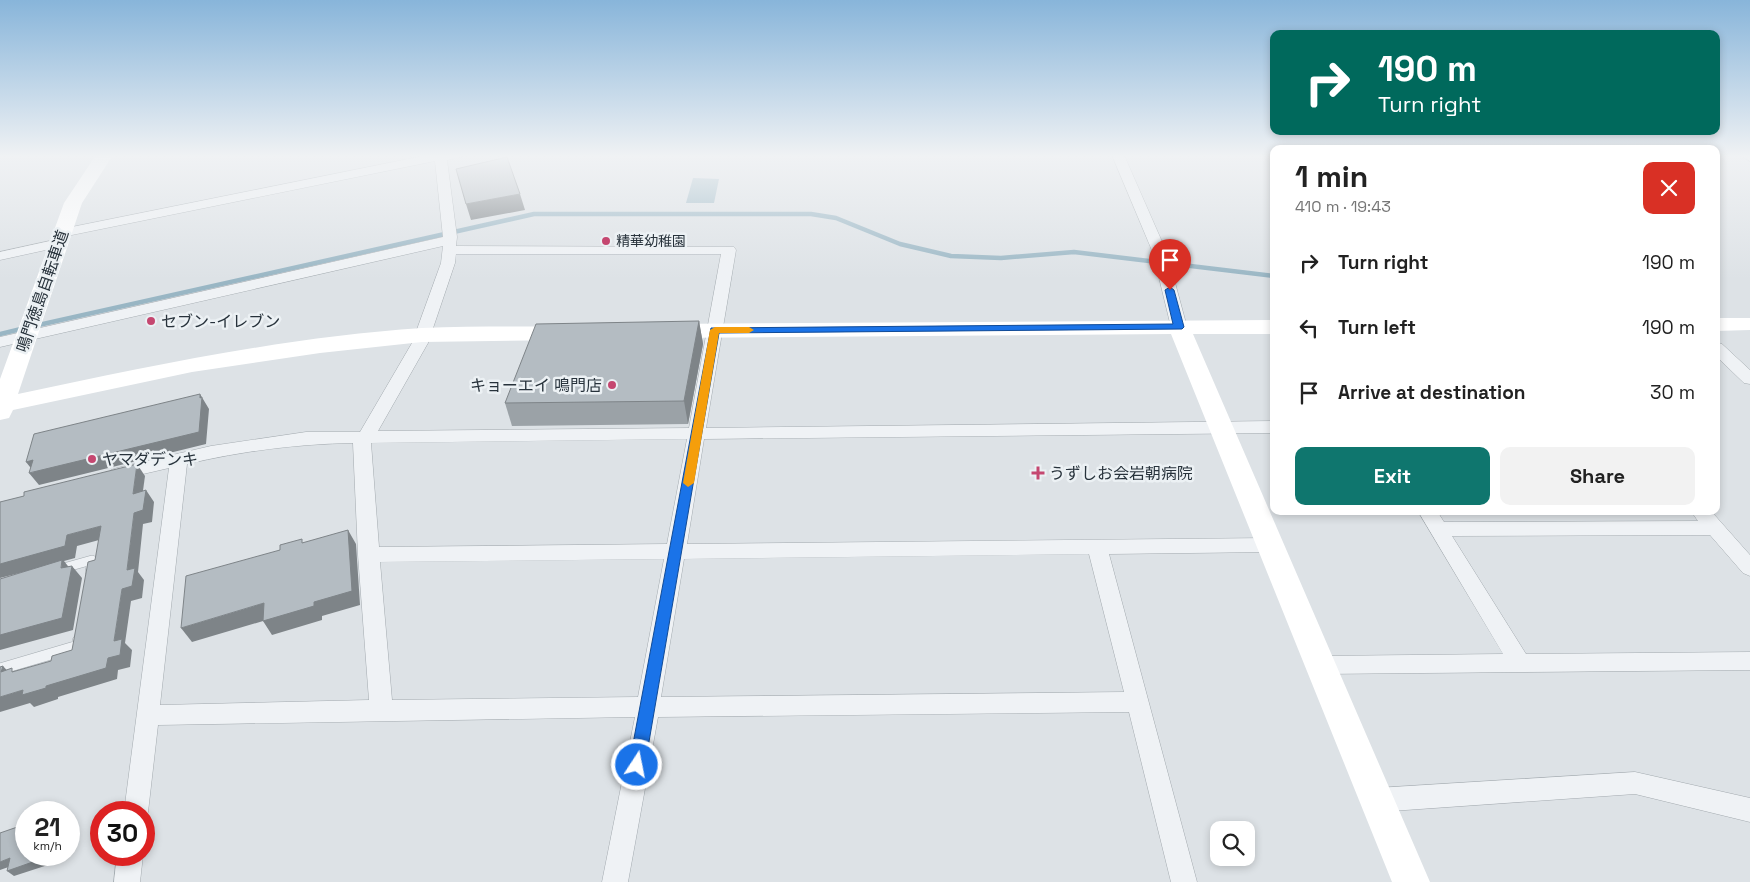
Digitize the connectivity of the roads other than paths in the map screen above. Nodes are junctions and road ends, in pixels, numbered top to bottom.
1 (78, 196) edge
2 (255, 196) edge
3 (445, 196) edge
4 (1136, 196) edge
5 (61, 238) junction
6 (450, 238) junction
7 (0, 256) edge
8 (1750, 324) edge
9 (1720, 325) edge
10 (1179, 327) junction
11 (1270, 327) edge
12 (28, 330) junction
13 (715, 330) junction
14 (646, 331) edge
15 (588, 332) edge
16 (422, 335) junction
17 (0, 342) edge
18 (1720, 351) edge
19 (1750, 379) edge
20 (1, 407) edge
21 (1270, 427) edge
22 (1221, 428) junction
23 (698, 432) junction
24 (365, 437) junction
25 (179, 458) junction
26 (104, 478) edge
27 (1429, 515) edge
28 (1704, 515) edge
29 (1715, 528) junction
30 (1438, 529) junction
31 (1270, 545) junction
32 (1097, 546) junction
33 (676, 551) junction
34 (368, 555) junction
35 (1750, 568) edge
36 (46, 573) edge
37 (89, 579) edge
38 (81, 627) edge
39 (1750, 661) edge
40 (1520, 664) junction
41 (1320, 665) junction
42 (0, 669) edge
43 (1138, 702) junction
44 (648, 707) junction
45 (381, 710) junction
46 (148, 715) junction
47 (1377, 800) junction
48 (137, 801) edge
49 (1750, 810) edge
50 (129, 866) edge
51 (127, 882) edge
52 (615, 882) edge
53 (1184, 882) edge
54 (1411, 882) edge

1 - 5 street, 鳴門徳島自転車道
2 - 5 street
3 - 6 street
4 - 10 street
5 - 7 street
5 - 12 street, 鳴門徳島自転車道
6 - 12 street
6 - 13 street
6 - 16 street
8 - 9 street
10 - 11 street
10 - 13 street
10 - 22 street
12 - 17 street
12 - 20 street, 鳴門徳島自転車道
13 - 14 street
13 - 23 street
15 - 16 street
16 - 20 street
16 - 24 street
18 - 19 street
21 - 22 street
22 - 23 street
22 - 31 street
23 - 24 street
23 - 33 street
24 - 25 street
24 - 34 street
25 - 26 street
25 - 46 street
27 - 30 street
28 - 29 street
29 - 30 street
29 - 35 street
30 - 40 street
31 - 32 street
31 - 41 street
32 - 33 street
32 - 43 street
33 - 34 street
33 - 44 street
34 - 45 street
36 - 37 lane
38 - 42 lane
39 - 40 street
40 - 41 street
41 - 47 street
43 - 44 street
43 - 53 street
44 - 45 street
44 - 52 street
45 - 46 street
46 - 48 street
47 - 49 street
47 - 54 street
50 - 51 street

